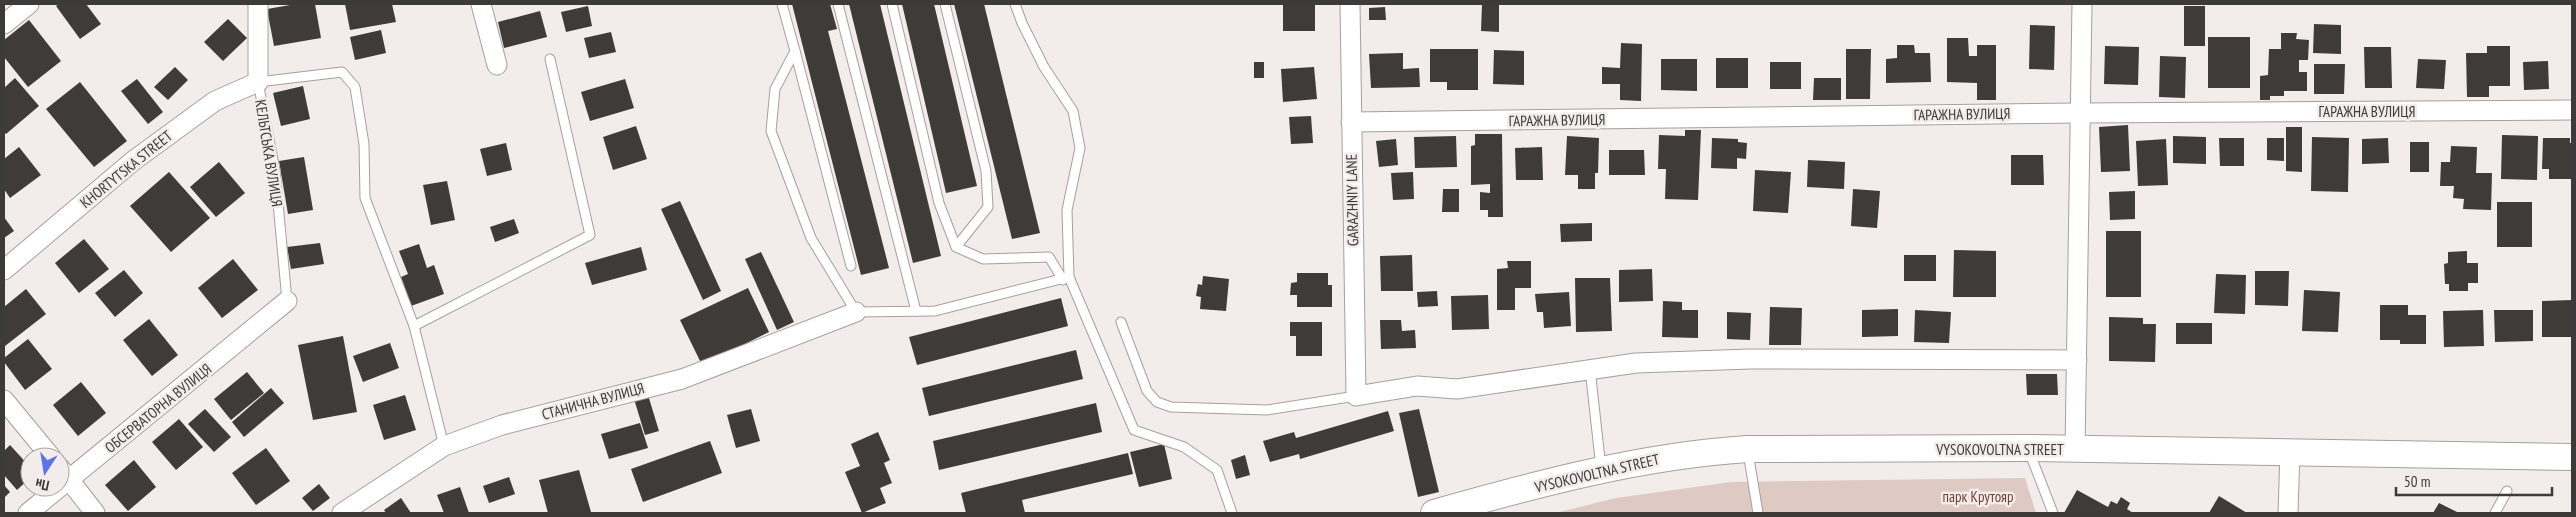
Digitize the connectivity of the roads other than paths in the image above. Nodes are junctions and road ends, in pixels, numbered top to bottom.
1 (29, 4) edge
2 (258, 4) edge
3 (481, 4) edge
4 (782, 4) edge
5 (838, 4) edge
6 (892, 4) edge
7 (945, 4) edge
8 (1015, 4) edge
9 (1350, 4) edge
10 (2082, 4) edge
11 (4, 24) edge
12 (795, 52) junction
13 (550, 59) dead end
14 (497, 65) dead end
15 (258, 82) junction
16 (2572, 110) edge
17 (2080, 113) junction
18 (1351, 122) junction
19 (956, 247) junction
20 (851, 266) dead end
21 (4, 270) edge
22 (1066, 279) junction
23 (287, 302) joint
24 (916, 311) junction
25 (856, 312) junction
26 (1121, 322) dead end
27 (414, 326) junction
28 (2077, 360) junction
29 (1590, 369) junction
30 (1356, 396) junction
31 (4, 400) edge
32 (444, 446) junction
33 (43, 447) edge
34 (2028, 448) junction
35 (1747, 449) junction
36 (2075, 449) junction
37 (2290, 452) junction
38 (2572, 457) edge
39 (70, 470) edge
40 (1601, 470) junction
41 (70, 480) edge
42 (2507, 491) dead end
43 (43, 497) edge
44 (28, 513) edge
45 (95, 513) edge
46 (342, 513) edge
47 (1232, 513) edge
48 (1434, 513) edge
49 (1758, 513) edge
50 (2054, 513) edge
51 (2288, 513) edge
52 (2495, 513) edge

1 - 11 street
2 - 15 street, КЕЛЬТСЬКА ВУЛИЦЯ
3 - 14 street
4 - 12 lane
5 - 24 lane
6 - 19 lane
7 - 19 lane
8 - 22 lane
9 - 18 street, GARAZHNIY LANE
10 - 17 street
12 - 20 lane
12 - 25 lane
13 - 27 lane
15 - 21 street, KHORTYTSKA STREET
15 - 23 lane, КЕЛЬТСЬКА ВУЛИЦЯ
15 - 27 lane
16 - 17 street, ГАРАЖНА ВУЛИЦЯ
17 - 18 street, ГАРАЖНА ВУЛИЦЯ
17 - 28 street
18 - 30 street, GARAZHNIY LANE
19 - 22 lane
22 - 24 lane
22 - 47 lane
23 - 39 street, ОБСЕРВАТОРНА ВУЛИЦЯ
24 - 25 lane
25 - 32 street, СТАНИЧНА ВУЛИЦЯ
26 - 30 lane
27 - 32 lane
28 - 29 street
28 - 36 street
29 - 30 street
29 - 40 lane
31 - 33 street
32 - 46 street, СТАНИЧНА ВУЛИЦЯ
34 - 35 main road, VYSOKOVOLTNA STREET
34 - 36 main road, VYSOKOVOLTNA STREET
34 - 50 lane
35 - 40 main road, VYSOKOVOLTNA STREET
35 - 49 lane
36 - 37 main road, VYSOKOVOLTNA STREET
37 - 38 main road, VYSOKOVOLTNA STREET
37 - 51 street
40 - 48 main road, VYSOKOVOLTNA STREET
41 - 45 street
42 - 52 lane
43 - 44 street, ОБСЕРВАТОРНА ВУЛИЦЯ

